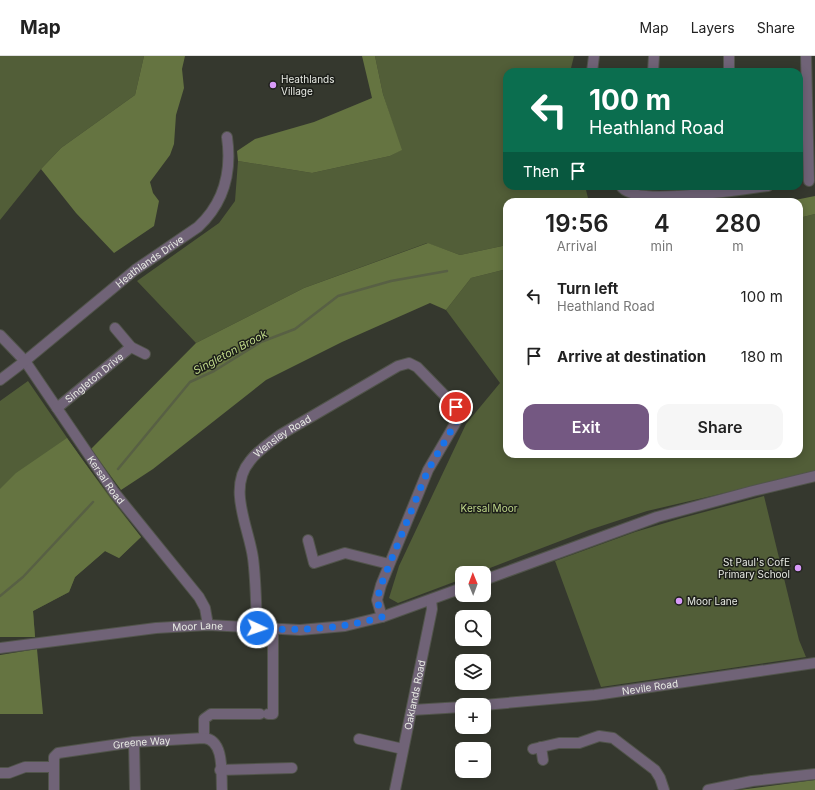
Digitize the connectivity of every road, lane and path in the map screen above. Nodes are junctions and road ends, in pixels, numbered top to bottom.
1 (594, 56) edge
2 (654, 56) edge
3 (729, 56) edge
4 (806, 56) edge
5 (592, 68) edge
6 (654, 68) edge
7 (729, 68) edge
8 (227, 137) dead end
9 (808, 181) edge
10 (626, 190) edge
11 (722, 190) edge
12 (666, 198) edge
13 (666, 198) edge
14 (115, 328) dead end
15 (0, 335) edge
16 (131, 347) junction
17 (145, 354) dead end
18 (25, 361) junction
19 (0, 380) edge
20 (57, 408) junction
21 (815, 476) edge
22 (308, 540) dead end
23 (389, 564) junction
24 (491, 577) edge
25 (455, 591) edge
26 (431, 600) junction
27 (382, 617) junction
28 (208, 625) junction
29 (257, 628) junction
30 (273, 629) junction
31 (0, 648) edge
32 (815, 663) edge
33 (491, 704) edge
34 (455, 707) edge
35 (412, 710) junction
36 (204, 738) junction
37 (359, 739) dead end
38 (134, 742) junction
39 (403, 749) junction
40 (543, 760) dead end
41 (54, 766) junction
42 (292, 768) dead end
43 (220, 770) junction
44 (0, 773) edge
45 (815, 774) edge
46 (54, 790) edge
47 (135, 790) edge
48 (222, 790) edge
49 (395, 790) edge
50 (664, 790) edge
51 (708, 790) edge

1 - 5 street
2 - 6 street
3 - 7 street
4 - 9 street
8 - 18 street, Heathlands Drive
10 - 12 street
11 - 13 street
14 - 16 street, Singleton Drive
15 - 18 street, Kersal Road
16 - 17 street
16 - 20 street, Singleton Drive
18 - 19 street, Heathlands Drive
18 - 20 street, Kersal Road
20 - 28 street, Kersal Road
21 - 24 street
22 - 23 street
23 - 27 street
23 - 29 street, Wensley Road
25 - 26 street, Moor Lane
26 - 27 street, Moor Lane
26 - 35 street, Oaklands Road
27 - 30 street, Moor Lane
28 - 29 street, Moor Lane
28 - 31 street, Moor Lane
29 - 30 street, Moor Lane
30 - 36 street
32 - 33 street, Nevile Road
34 - 35 street
35 - 39 street, Oaklands Road
36 - 38 street, Greene Way
36 - 43 street
37 - 39 street
38 - 41 street, Greene Way
38 - 47 street
39 - 49 street, Oaklands Road
40 - 50 street
41 - 44 street
41 - 46 street
42 - 43 street
43 - 48 street
45 - 51 street

